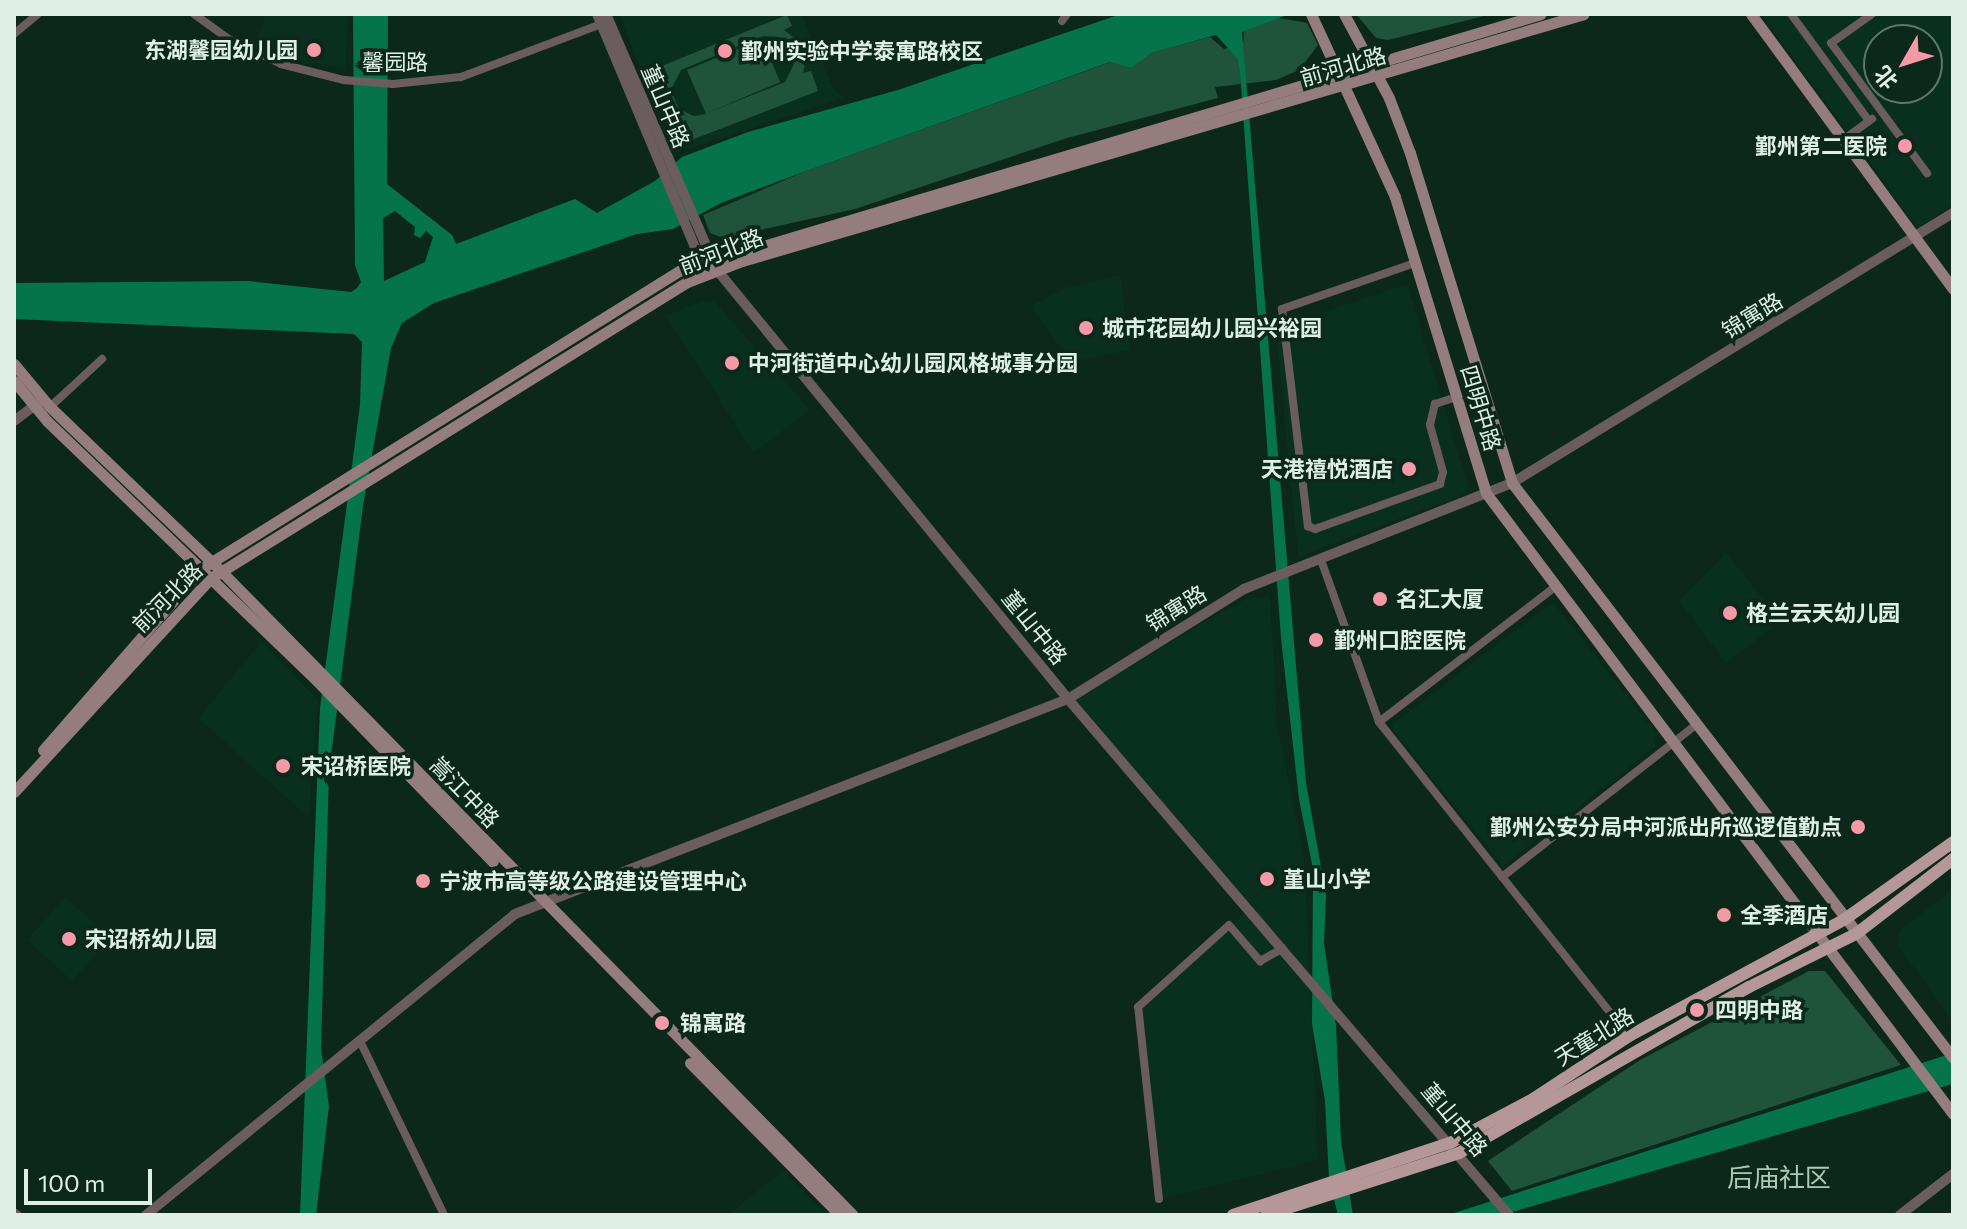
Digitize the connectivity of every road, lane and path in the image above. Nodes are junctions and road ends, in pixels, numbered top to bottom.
1 (38, 14) edge
2 (194, 14) edge
3 (1344, 14) edge
4 (1541, 14) edge
5 (1584, 14) edge
6 (1751, 14) edge
7 (1791, 14) edge
8 (1872, 14) edge
9 (601, 17) edge
10 (1312, 17) edge
11 (14, 34) edge
12 (1831, 43) junction
13 (1819, 50) junction
14 (1370, 65) junction
15 (1341, 74) junction
16 (1377, 78) junction
17 (1347, 87) junction
18 (1880, 113) junction
19 (1869, 121) junction
20 (1843, 140) junction
21 (1927, 173) dead end
22 (1953, 213) edge
23 (1916, 239) junction
24 (1415, 263) junction
25 (709, 266) junction
26 (1953, 289) edge
27 (102, 359) dead end
28 (14, 364) edge
29 (14, 381) edge
30 (1456, 397) junction
31 (43, 404) junction
32 (14, 421) edge
33 (379, 466) junction
34 (1512, 483) junction
35 (1486, 493) junction
36 (1321, 560) junction
37 (206, 564) junction
38 (216, 575) junction
39 (1556, 586) junction
40 (1068, 699) junction
41 (1379, 722) junction
42 (1697, 724) junction
43 (1673, 743) junction
44 (14, 781) edge
45 (14, 792) edge
46 (1953, 842) edge
47 (1953, 859) edge
48 (1502, 877) junction
49 (539, 903) junction
50 (1845, 919) junction
51 (1856, 934) junction
52 (1815, 935) junction
53 (1283, 948) junction
54 (1826, 949) junction
55 (1629, 1036) junction
56 (360, 1041) junction
57 (1953, 1058) edge
58 (1953, 1114) edge
59 (1454, 1148) junction
60 (1953, 1174) edge
61 (1357, 1182) junction
62 (1159, 1199) dead end
63 (146, 1215) edge
64 (444, 1215) edge
65 (840, 1215) edge
66 (853, 1215) edge
67 (1233, 1215) edge
68 (1266, 1215) edge
69 (1509, 1215) edge
70 (1900, 1215) edge

1 - 11 street
2 - 9 street, 馨园路
3 - 14 main road, 四明中路
4 - 14 main road, 前河北路
5 - 16 main road, 前河北路
6 - 20 main road
7 - 13 street
8 - 12 street
9 - 25 street, 堇山中路
10 - 15 main road, 四明中路
12 - 13 street
12 - 18 street
13 - 19 street
14 - 15 main road, 前河北路
14 - 16 main road, 四明中路
15 - 17 main road, 四明中路
15 - 25 main road, 前河北路
16 - 17 main road, 前河北路
16 - 34 main road, 四明中路
17 - 24 main road, 四明中路
17 - 25 main road, 前河北路
18 - 19 street
18 - 21 street
19 - 20 street
20 - 23 main road
22 - 23 street, 锦寓路
23 - 26 main road
23 - 34 street, 锦寓路
24 - 30 main road, 四明中路
24 - 30 street
25 - 33 main road, 前河北路
25 - 40 street, 堇山中路
27 - 31 street
28 - 31 main road, 嵩江中路
29 - 31 main road, 嵩江中路
30 - 35 main road, 四明中路
31 - 32 street
31 - 37 main road, 嵩江中路
33 - 37 main road, 前河北路
33 - 38 main road, 前河北路
34 - 35 street, 锦寓路
34 - 42 main road, 四明中路
35 - 36 street, 锦寓路
35 - 39 main road, 四明中路
36 - 40 street, 锦寓路
36 - 41 street
37 - 38 main road, 嵩江中路
37 - 44 main road, 前河北路
38 - 45 main road, 前河北路
38 - 49 main road, 嵩江中路
39 - 41 street
39 - 43 main road, 四明中路
40 - 49 street, 锦寓路
40 - 53 street, 堇山中路
41 - 48 street
42 - 43 street
42 - 50 main road, 四明中路
43 - 48 street
43 - 52 main road, 四明中路
46 - 50 main road, 天童北路
47 - 51 main road
48 - 55 street
49 - 56 street, 锦寓路
49 - 65 main road, 嵩江中路
49 - 66 main road, 嵩江中路
50 - 51 main road, 四明中路
50 - 52 main road, 天童北路
51 - 54 main road
51 - 57 main road, 四明中路
52 - 54 main road, 四明中路
52 - 55 main road, 天童北路
53 - 59 street, 堇山中路
53 - 62 street
54 - 58 main road, 四明中路
54 - 59 main road
55 - 59 main road, 天童北路
56 - 63 street, 锦寓路
56 - 64 street
59 - 61 main road, 天童北路
59 - 69 street, 堇山中路
60 - 70 street
61 - 67 main road, 天童北路
61 - 68 main road

